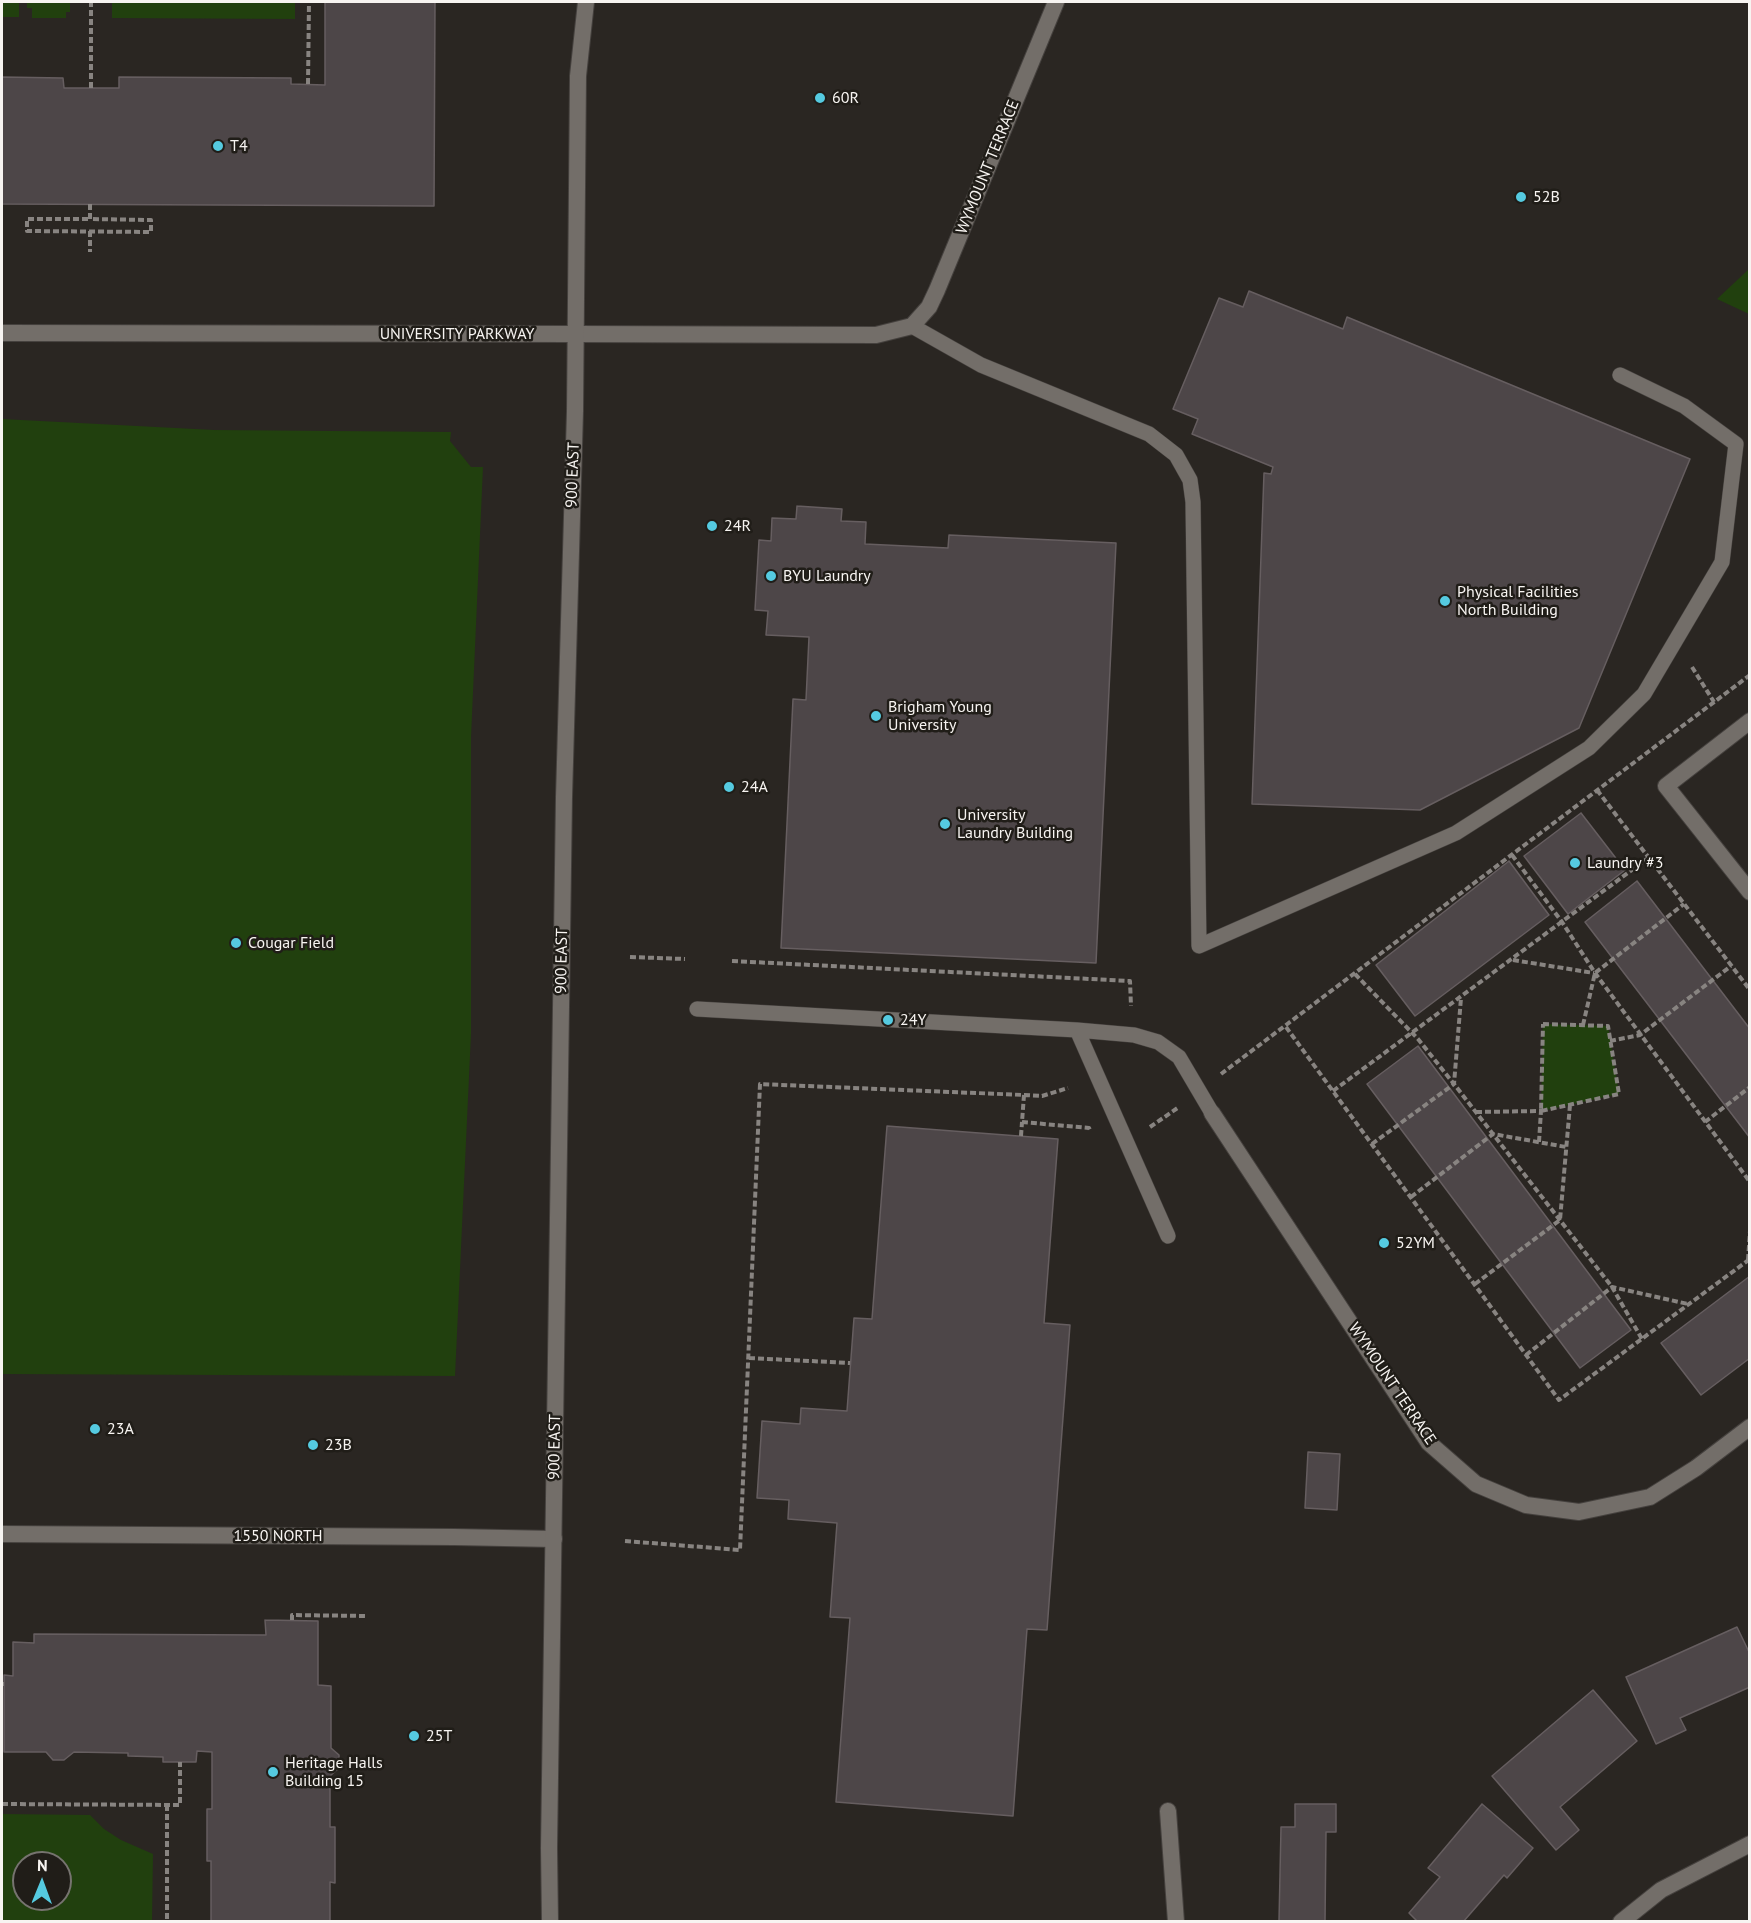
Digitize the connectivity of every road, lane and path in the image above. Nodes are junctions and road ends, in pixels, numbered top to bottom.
1 (91, 2) edge
2 (309, 2) edge
3 (586, 2) edge
4 (1056, 2) edge
5 (308, 84) dead end
6 (91, 88) dead end
7 (90, 204) dead end
8 (90, 219) junction
9 (90, 231) junction
10 (90, 252) dead end
11 (912, 326) junction
12 (2, 333) edge
13 (576, 334) junction
14 (1620, 375) dead end
15 (1675, 642) junction
16 (1749, 675) edge
17 (1714, 702) junction
18 (1749, 721) edge
19 (1597, 790) junction
20 (1512, 855) junction
21 (1648, 858) junction
22 (1749, 892) edge
23 (1684, 904) junction
24 (1562, 922) junction
25 (630, 957) dead end
26 (685, 959) dead end
27 (1512, 959) junction
28 (732, 961) dead end
29 (1731, 966) junction
30 (1595, 973) junction
31 (1355, 974) junction
32 (1749, 990) edge
33 (1461, 997) junction
34 (697, 1009) dead end
35 (1134, 1011) dead end
36 (1583, 1025) junction
37 (1286, 1027) junction
38 (1077, 1030) junction
39 (1413, 1033) junction
40 (1641, 1035) junction
41 (1610, 1041) junction
42 (1214, 1067) dead end
43 (1454, 1084) junction
44 (1749, 1087) edge
45 (1068, 1088) dead end
46 (1333, 1091) junction
47 (1024, 1095) junction
48 (1570, 1105) junction
49 (1179, 1107) dead end
50 (1541, 1111) junction
51 (1476, 1112) junction
52 (1212, 1113) joint
53 (1022, 1122) junction
54 (1158, 1122) dead end
55 (1705, 1122) junction
56 (1493, 1134) junction
57 (1021, 1136) dead end
58 (1096, 1138) dead end
59 (1539, 1142) junction
60 (1372, 1144) junction
61 (1566, 1147) junction
62 (1749, 1182) edge
63 (1411, 1197) junction
64 (1560, 1220) junction
65 (1749, 1231) edge
66 (1168, 1236) dead end
67 (1749, 1259) edge
68 (1474, 1284) junction
69 (1612, 1287) junction
70 (1688, 1304) junction
71 (1642, 1339) junction
72 (1526, 1355) junction
73 (749, 1358) junction
74 (850, 1363) dead end
75 (1749, 1427) edge
76 (2, 1534) edge
77 (554, 1539) junction
78 (625, 1541) dead end
79 (366, 1616) dead end
80 (292, 1620) dead end
81 (180, 1762) dead end
82 (2, 1804) edge
83 (167, 1805) junction
84 (1168, 1810) dead end
85 (1749, 1844) edge
86 (167, 1922) edge
87 (550, 1922) edge
88 (1176, 1922) edge
89 (1621, 1922) edge

1 - 6 path
2 - 5 path
3 - 13 street, 900 EAST
4 - 11 street, WYMOUNT TERRACE
7 - 8 path
8 - 9 path
8 - 9 path
9 - 10 path
11 - 13 street, UNIVERSITY PARKWAY
11 - 15 lane
12 - 13 street, UNIVERSITY PARKWAY
13 - 77 street, 900 EAST
14 - 15 lane
15 - 17 path
16 - 17 path
17 - 19 path
18 - 22 street
19 - 20 path
19 - 21 path
20 - 24 path
20 - 31 path
21 - 23 path
21 - 24 path
23 - 29 path
23 - 30 path
24 - 27 path
24 - 30 path
25 - 26 path
27 - 30 path
27 - 33 path
28 - 35 path
29 - 32 path
29 - 40 path
30 - 36 path
30 - 40 path
31 - 37 path
31 - 39 path
33 - 39 path
33 - 43 path
34 - 38 lane
36 - 41 path
36 - 50 path
37 - 42 path
37 - 46 path
38 - 52 lane
38 - 66 lane
39 - 43 path
39 - 46 path
40 - 41 path
40 - 55 path
41 - 48 path
43 - 51 path
43 - 60 path
44 - 55 path
45 - 47 path
46 - 60 path
47 - 53 path
47 - 73 path
48 - 50 path
48 - 61 path
49 - 54 path
50 - 51 path
50 - 59 path
51 - 56 path
52 - 75 street, WYMOUNT TERRACE
53 - 57 path
53 - 58 path
55 - 62 path
56 - 59 path
56 - 63 path
56 - 64 path
59 - 61 path
60 - 63 path
61 - 64 path
63 - 68 path
64 - 68 path
64 - 69 path
65 - 67 path
67 - 70 path
68 - 72 path
69 - 70 path
69 - 71 path
69 - 72 path
70 - 71 path
71 - 72 path
73 - 74 path
73 - 78 path
76 - 77 street, 1550 NORTH
77 - 87 street, 900 EAST
79 - 80 path
81 - 83 path
82 - 83 path
83 - 86 path
84 - 88 street
85 - 89 street

